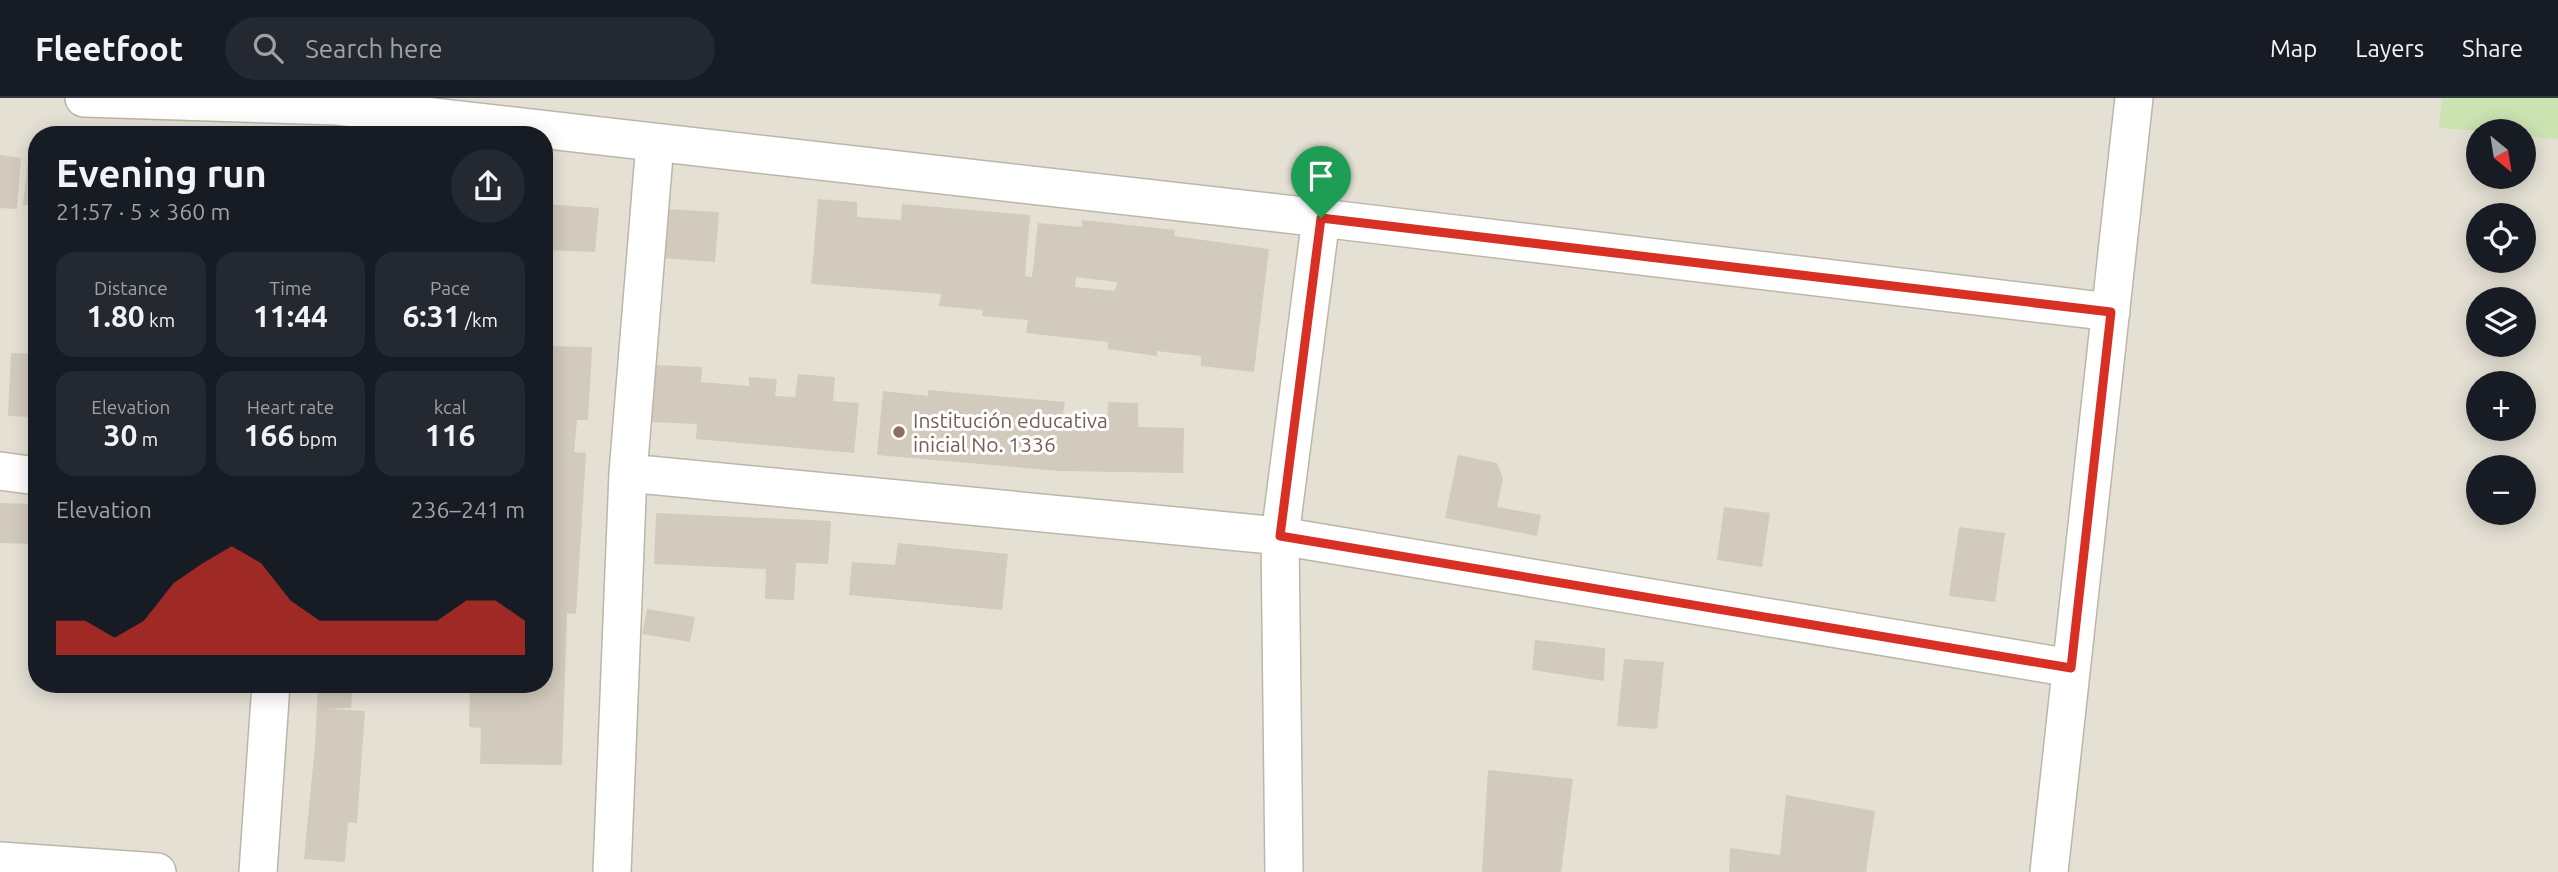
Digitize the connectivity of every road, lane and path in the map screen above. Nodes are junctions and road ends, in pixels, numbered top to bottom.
1 (84, 98) edge
2 (2134, 98) edge
3 (335, 120) edge
4 (418, 126) edge
5 (553, 136) edge
6 (655, 143) junction
7 (1321, 218) junction
8 (2111, 312) junction
9 (0, 471) edge
10 (628, 473) junction
11 (28, 475) edge
12 (1280, 536) junction
13 (2071, 668) junction
14 (270, 693) edge
15 (0, 862) edge
16 (157, 872) edge
17 (258, 872) edge
18 (612, 872) edge
19 (1284, 872) edge
20 (2049, 872) edge

1 - 3 street
2 - 8 street
3 - 4 street
5 - 6 street
6 - 7 street
6 - 10 street
7 - 8 street
7 - 12 street
8 - 13 street
9 - 11 street
10 - 12 street
10 - 18 street
12 - 13 street
12 - 19 street
13 - 20 street
14 - 17 street
15 - 16 street

